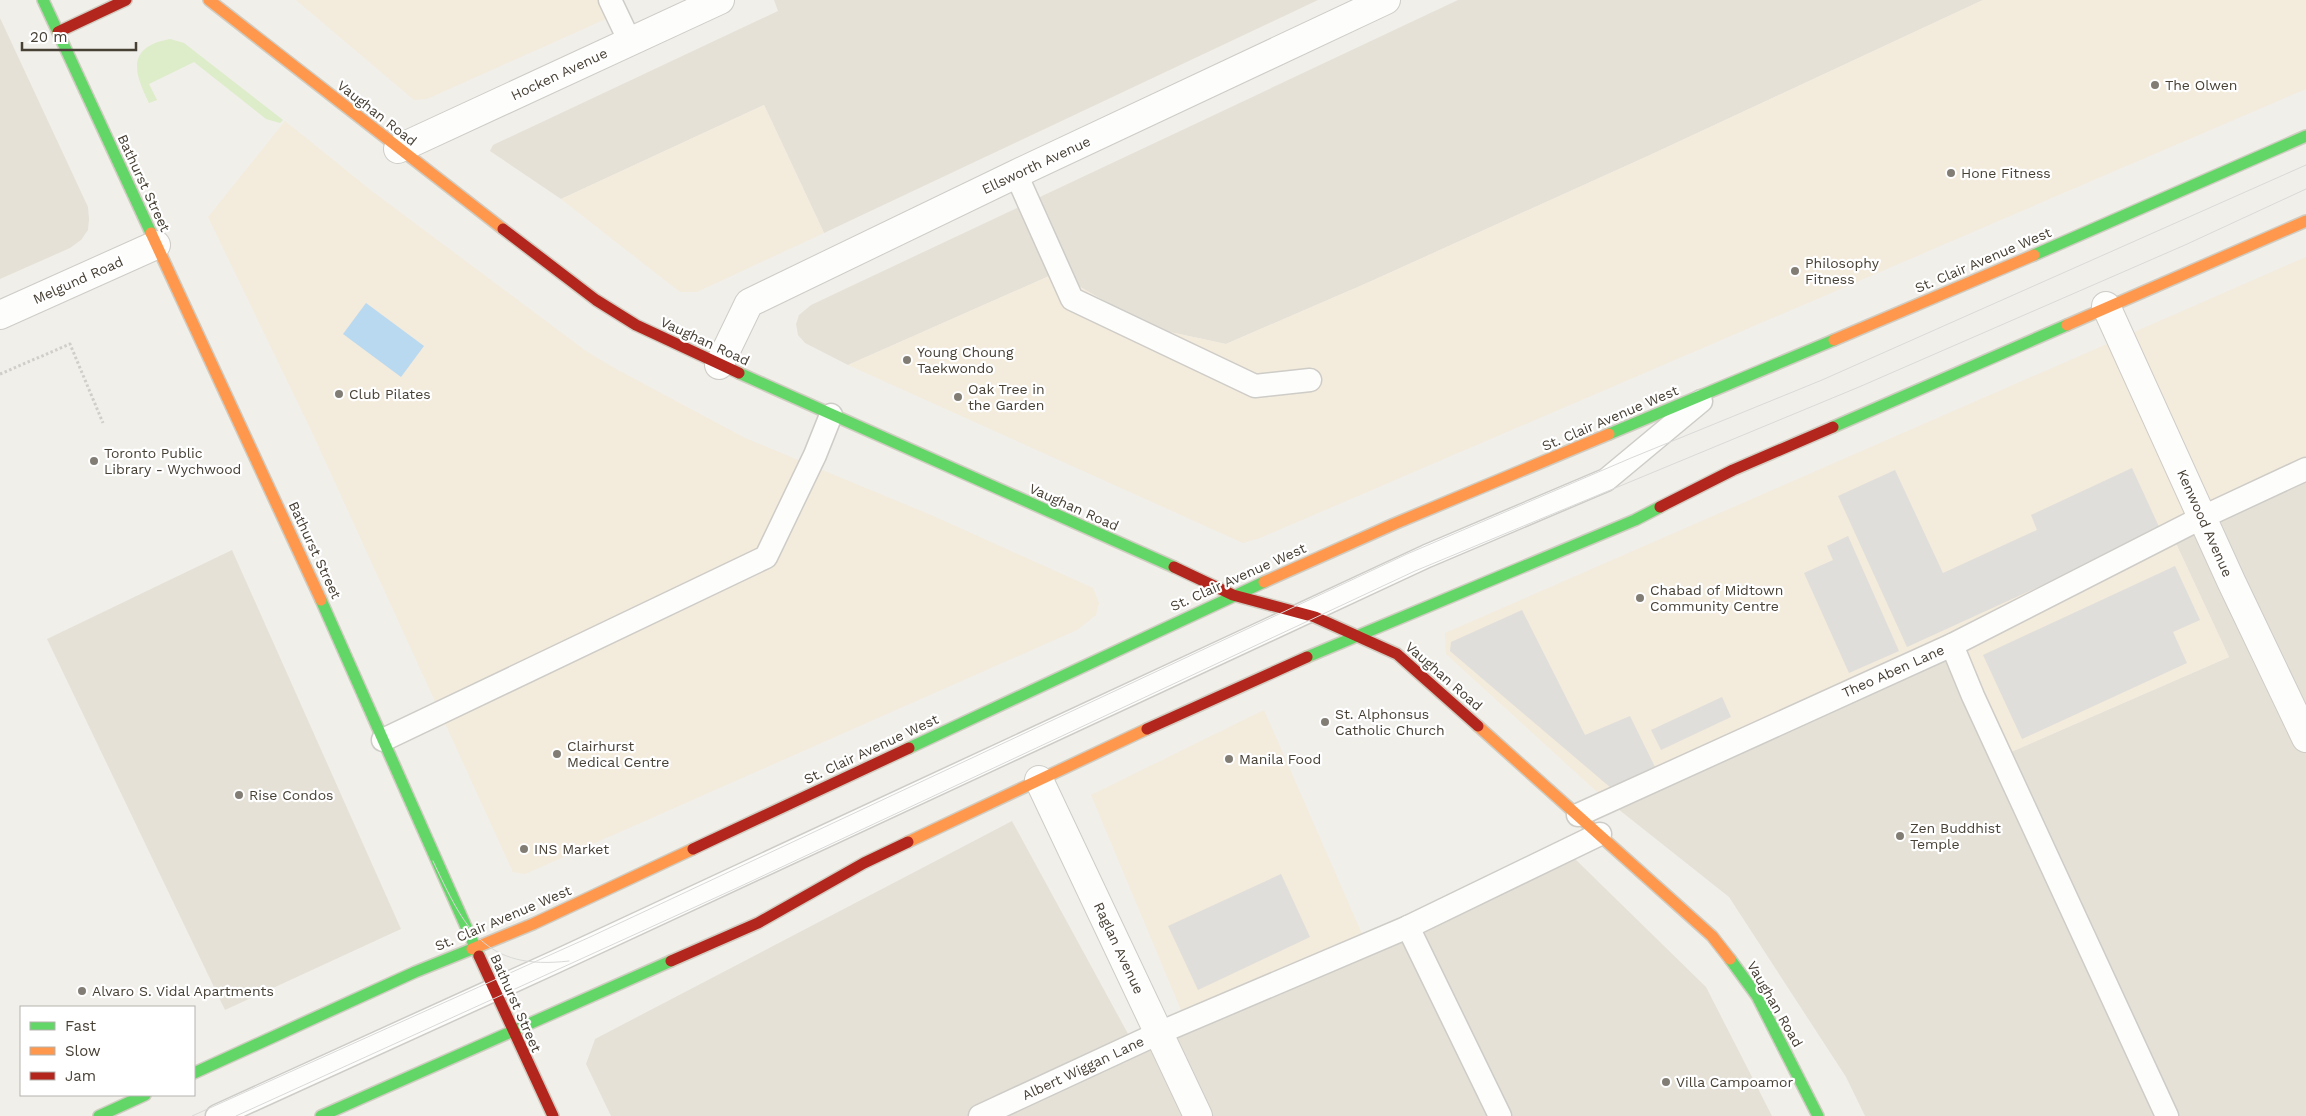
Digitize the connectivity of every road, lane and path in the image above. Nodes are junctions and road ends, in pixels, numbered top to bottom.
1 (43, 0) edge
2 (126, 0) edge
3 (209, 0) edge
4 (213, 0) edge
5 (610, 0) edge
6 (720, 0) edge
7 (1386, 0) edge
8 (228, 14) junction
9 (58, 32) junction
10 (630, 42) junction
11 (2306, 136) edge
12 (398, 149) junction
13 (1016, 174) junction
14 (2306, 221) edge
15 (156, 245) junction
16 (2106, 306) junction
17 (0, 315) edge
18 (719, 365) junction
19 (0, 374) edge
20 (1310, 380) dead end
21 (1713, 392) junction
22 (831, 415) junction
23 (103, 423) dead end
24 (2306, 470) edge
25 (2203, 517) junction
26 (1233, 595) junction
27 (1302, 614) junction
28 (1356, 634) junction
29 (1952, 645) junction
30 (2306, 738) edge
31 (383, 740) junction
32 (1039, 780) junction
33 (1578, 814) junction
34 (1600, 834) junction
35 (1408, 927) junction
36 (474, 948) junction
37 (494, 989) junction
38 (512, 1032) junction
39 (1159, 1033) junction
40 (195, 1073) edge
41 (143, 1096) edge
42 (99, 1116) edge
43 (217, 1116) edge
44 (321, 1116) edge
45 (553, 1116) edge
46 (980, 1116) edge
47 (1198, 1116) edge
48 (1500, 1116) edge
49 (1818, 1116) edge
50 (2167, 1116) edge

1 - 9 main road, Bathurst Street
2 - 9 main road
3 - 8 main road, Vaughan Road
4 - 8 main road, Vaughan Road
5 - 10 lane
6 - 10 street, Hocken Avenue
7 - 13 street, Ellsworth Avenue
8 - 12 main road, Vaughan Road
9 - 15 main road, Bathurst Street
10 - 12 street, Hocken Avenue
11 - 21 main road, St. Clair Avenue West
12 - 18 main road, Vaughan Road
13 - 18 street, Ellsworth Avenue
13 - 20 lane
14 - 16 main road
15 - 17 street, Melgund Road
15 - 31 main road, Bathurst Street
16 - 25 street, Kenwood Avenue
16 - 28 main road
18 - 22 main road, Vaughan Road
19 - 23 path
21 - 26 main road, St. Clair Avenue West
21 - 27 lane
22 - 26 main road, Vaughan Road
22 - 31 lane
24 - 25 lane, Theo Aben Lane
25 - 29 lane, Theo Aben Lane
25 - 30 street, Kenwood Avenue
26 - 27 main road, Vaughan Road
26 - 36 main road, St. Clair Avenue West
27 - 28 main road, Vaughan Road
27 - 37 lane
28 - 32 main road
28 - 33 main road, Vaughan Road
29 - 33 lane, Theo Aben Lane
29 - 50 lane
31 - 36 main road, Bathurst Street
32 - 38 main road
32 - 39 street, Raglan Avenue
33 - 34 main road, Vaughan Road
34 - 35 lane, Albert Wiggan Lane
34 - 49 main road, Vaughan Road
35 - 39 lane, Albert Wiggan Lane
35 - 48 lane
36 - 37 main road, Bathurst Street
36 - 40 main road, St. Clair Avenue West
37 - 38 main road, Bathurst Street
37 - 43 lane
38 - 44 main road
38 - 45 main road, Bathurst Street
39 - 46 lane, Albert Wiggan Lane
39 - 47 street, Raglan Avenue
41 - 42 main road

